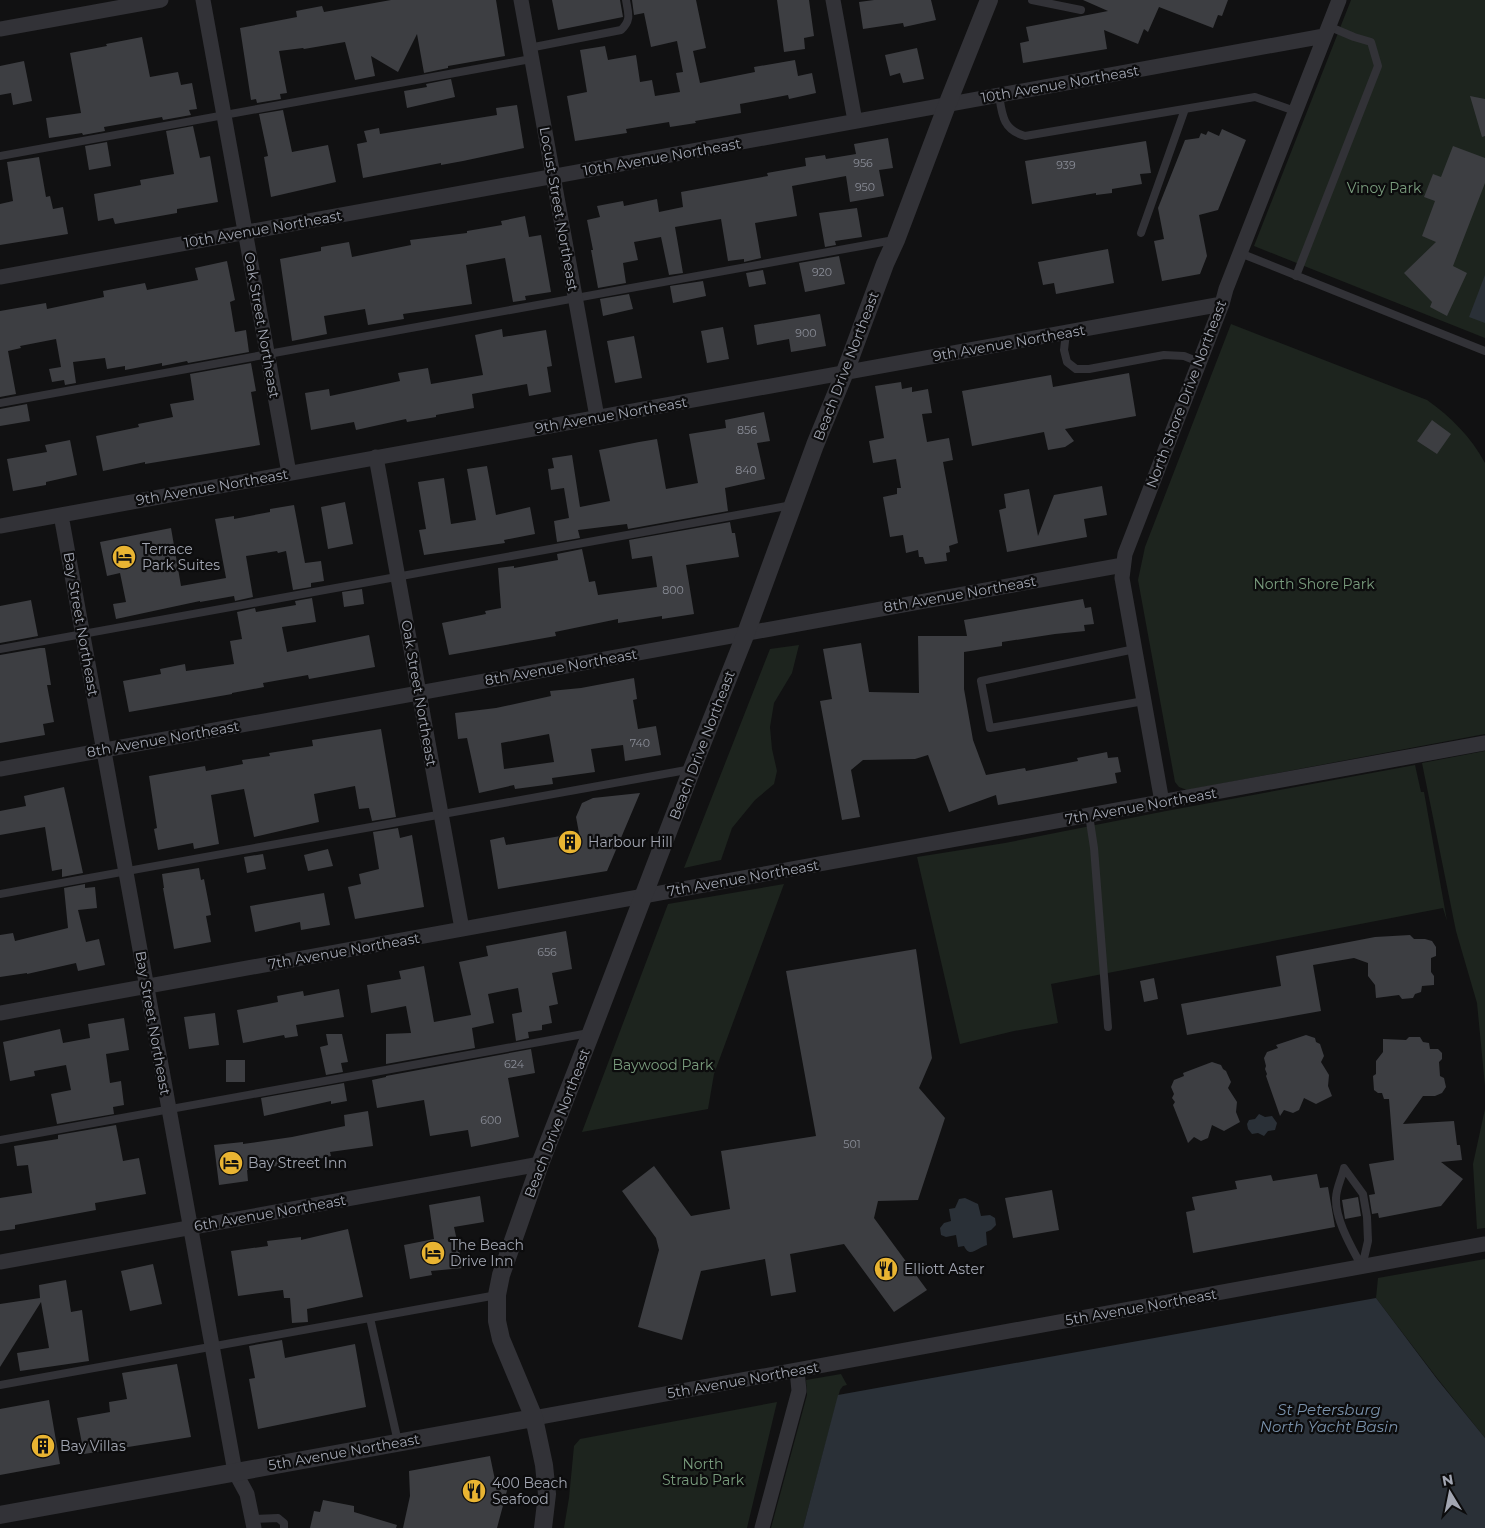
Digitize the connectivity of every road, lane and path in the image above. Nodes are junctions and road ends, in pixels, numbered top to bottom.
1 (161, 0) edge
2 (203, 0) edge
3 (521, 0) edge
4 (626, 0) edge
5 (833, 0) edge
6 (989, 0) edge
7 (1032, 0) edge
8 (1338, 0) edge
9 (1081, 10) dead end
10 (0, 29) edge
11 (1326, 31) junction
12 (530, 54) junction
13 (999, 95) junction
14 (947, 105) junction
15 (1185, 109) junction
16 (1295, 111) junction
17 (224, 115) junction
18 (855, 121) junction
19 (0, 156) edge
20 (553, 176) junction
21 (245, 232) junction
22 (1141, 233) dead end
23 (896, 240) junction
24 (1240, 253) junction
25 (1296, 276) junction
26 (0, 277) edge
27 (575, 298) junction
28 (1222, 304) junction
29 (1066, 333) junction
30 (1485, 351) edge
31 (267, 354) junction
32 (1199, 362) junction
33 (845, 372) junction
34 (0, 403) edge
35 (597, 417) junction
36 (376, 457) junction
37 (289, 473) junction
38 (792, 505) junction
39 (61, 515) junction
40 (0, 526) edge
41 (1123, 565) junction
42 (398, 577) junction
43 (746, 633) junction
44 (82, 634) junction
45 (0, 649) edge
46 (1134, 649) junction
47 (419, 693) junction
48 (1144, 702) junction
49 (1485, 743) edge
50 (104, 750) junction
51 (692, 768) junction
52 (0, 769) edge
53 (1162, 802) junction
54 (441, 814) junction
55 (1089, 815) junction
56 (126, 871) junction
57 (0, 894) edge
58 (643, 896) junction
59 (462, 929) junction
60 (147, 987) junction
61 (0, 1013) edge
62 (1108, 1027) dead end
63 (591, 1033) junction
64 (169, 1110) junction
65 (0, 1140) edge
66 (540, 1164) junction
67 (190, 1227) junction
68 (1485, 1244) edge
69 (0, 1262) edge
70 (1362, 1267) junction
71 (498, 1295) junction
72 (370, 1318) junction
73 (212, 1346) junction
74 (797, 1370) junction
75 (0, 1385) edge
76 (534, 1418) junction
77 (398, 1442) junction
78 (235, 1472) junction
79 (0, 1515) edge
80 (253, 1523) edge
81 (284, 1528) edge
82 (543, 1528) edge
83 (762, 1528) edge

1 - 10 street
2 - 17 street, Oak Street Northeast
3 - 12 street, Locust Street Northeast
4 - 12 lane
5 - 18 street
6 - 14 street, Beach Drive Northeast
7 - 9 lane
8 - 11 street, North Shore Drive Northeast
11 - 13 street, 10th Avenue Northeast
11 - 16 street, North Shore Drive Northeast
11 - 25 lane
12 - 17 lane
12 - 20 street, Locust Street Northeast
13 - 14 street, 10th Avenue Northeast
13 - 15 lane
14 - 18 street, 10th Avenue Northeast
14 - 23 street, Beach Drive Northeast
15 - 16 lane
15 - 22 lane
16 - 24 street, North Shore Drive Northeast
17 - 19 lane
17 - 21 street, Oak Street Northeast
18 - 20 street, 10th Avenue Northeast
20 - 21 street, 10th Avenue Northeast
20 - 27 street, Locust Street Northeast
21 - 26 street, 10th Avenue Northeast
21 - 31 street, Oak Street Northeast
23 - 27 lane
23 - 33 street, Beach Drive Northeast
24 - 25 lane
24 - 28 street, North Shore Drive Northeast
25 - 30 lane
27 - 31 lane
27 - 35 street, Locust Street Northeast
28 - 29 street, 9th Avenue Northeast
28 - 32 street, North Shore Drive Northeast
29 - 32 lane
29 - 33 street, 9th Avenue Northeast
31 - 34 lane
31 - 37 street, Oak Street Northeast
32 - 41 street, North Shore Drive Northeast
33 - 35 street, 9th Avenue Northeast
33 - 38 street, Beach Drive Northeast
35 - 36 street, 9th Avenue Northeast
36 - 37 street, 9th Avenue Northeast
36 - 42 street, Oak Street Northeast
37 - 39 street, 9th Avenue Northeast
38 - 42 lane
38 - 43 street, Beach Drive Northeast
39 - 40 street, 9th Avenue Northeast
39 - 44 street, Bay Street Northeast
41 - 43 street, 8th Avenue Northeast
41 - 46 street, North Shore Drive Northeast
42 - 44 lane
42 - 47 street, Oak Street Northeast
43 - 47 street, 8th Avenue Northeast
43 - 51 street, Beach Drive Northeast
44 - 45 lane
44 - 50 street, Bay Street Northeast
46 - 48 street, North Shore Drive Northeast
46 - 48 lane
47 - 50 street, 8th Avenue Northeast
47 - 54 street, Oak Street Northeast
48 - 53 street, North Shore Drive Northeast
49 - 53 street, 7th Avenue Northeast
50 - 52 street, 8th Avenue Northeast
50 - 56 street, Bay Street Northeast
51 - 54 lane
51 - 58 street, Beach Drive Northeast
53 - 55 street, 7th Avenue Northeast
54 - 56 lane
54 - 59 street, Oak Street Northeast
55 - 58 street, 7th Avenue Northeast
55 - 62 lane
56 - 57 lane
56 - 60 street, Bay Street Northeast
58 - 59 street, 7th Avenue Northeast
58 - 63 street, Beach Drive Northeast
59 - 60 street, 7th Avenue Northeast
60 - 61 street, 7th Avenue Northeast
60 - 64 street, Bay Street Northeast
63 - 64 lane
63 - 66 street, Beach Drive Northeast
64 - 65 lane
64 - 67 street, Bay Street Northeast
66 - 67 street, 6th Avenue Northeast
66 - 71 street, Beach Drive Northeast
67 - 69 street, 6th Avenue Northeast
67 - 73 street, Bay Street Northeast
68 - 70 street, 5th Avenue Northeast
70 - 70 lane
70 - 74 street, 5th Avenue Northeast
71 - 72 lane
71 - 76 street, Beach Drive Northeast
72 - 73 lane
72 - 77 lane
73 - 75 lane
73 - 78 street, Bay Street Northeast
74 - 76 street, 5th Avenue Northeast
74 - 83 street
76 - 77 street, 5th Avenue Northeast
76 - 82 street, Beach Drive Northeast
77 - 78 street, 5th Avenue Northeast
78 - 79 street, 5th Avenue Northeast
78 - 80 street, Bay Street Northeast
80 - 81 lane

